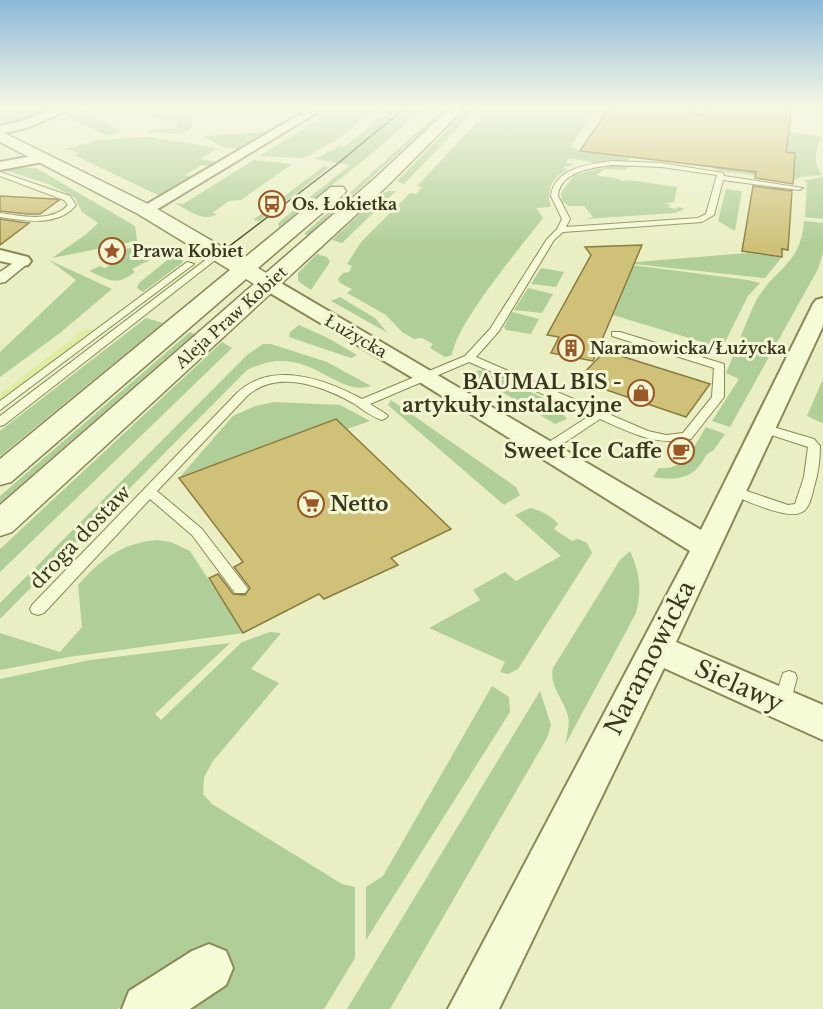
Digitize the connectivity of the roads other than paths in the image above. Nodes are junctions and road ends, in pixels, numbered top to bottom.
1 (35, 154) edge
2 (240, 154) edge
3 (410, 154) edge
4 (43, 158) junction
5 (0, 166) edge
6 (0, 174) edge
7 (720, 178) junction
8 (347, 182) dead end
9 (799, 188) dead end
10 (145, 210) junction
11 (0, 215) edge
12 (561, 230) junction
13 (215, 251) junction
14 (0, 255) edge
15 (22, 261) joint
16 (256, 276) junction
17 (0, 279) edge
18 (823, 304) edge
19 (615, 334) dead end
20 (469, 358) junction
21 (426, 376) junction
22 (362, 403) junction
23 (0, 407) edge
24 (598, 415) junction
25 (382, 416) dead end
26 (0, 422) edge
27 (763, 428) junction
28 (545, 450) junction
29 (0, 476) edge
30 (732, 490) junction
31 (150, 492) junction
32 (0, 524) edge
33 (706, 547) junction
34 (240, 589) dead end
35 (38, 609) dead end
36 (655, 648) junction
37 (823, 723) edge
38 (209, 968) dead end
39 (147, 1009) edge
40 (473, 1009) edge

1 - 4 street, Łużycka
2 - 10 street
3 - 16 street, Aleja Praw Kobiet
4 - 5 street
4 - 10 street, Łużycka
6 - 11 lane
7 - 9 lane
7 - 12 lane
7 - 12 lane
8 - 16 street, Aleja Praw Kobiet
10 - 13 street, Łużycka
12 - 20 lane
13 - 16 street, Łużycka
13 - 23 lane
13 - 26 lane
14 - 15 street
15 - 17 street
16 - 21 street, Łużycka
16 - 29 street, Aleja Praw Kobiet
16 - 32 street, Aleja Praw Kobiet
18 - 27 street, Naramowicka
19 - 24 lane
20 - 21 lane
20 - 24 lane
21 - 22 lane
21 - 28 street, Łużycka
22 - 25 lane, droga dostaw
22 - 31 lane, droga dostaw
24 - 28 lane
27 - 30 street, Naramowicka
27 - 30 lane
28 - 33 street, Łużycka
30 - 33 street, Naramowicka
31 - 34 lane, droga dostaw
31 - 35 lane, droga dostaw
33 - 36 street, Naramowicka
36 - 37 street, Sielawy
36 - 40 street, Naramowicka
38 - 39 street

